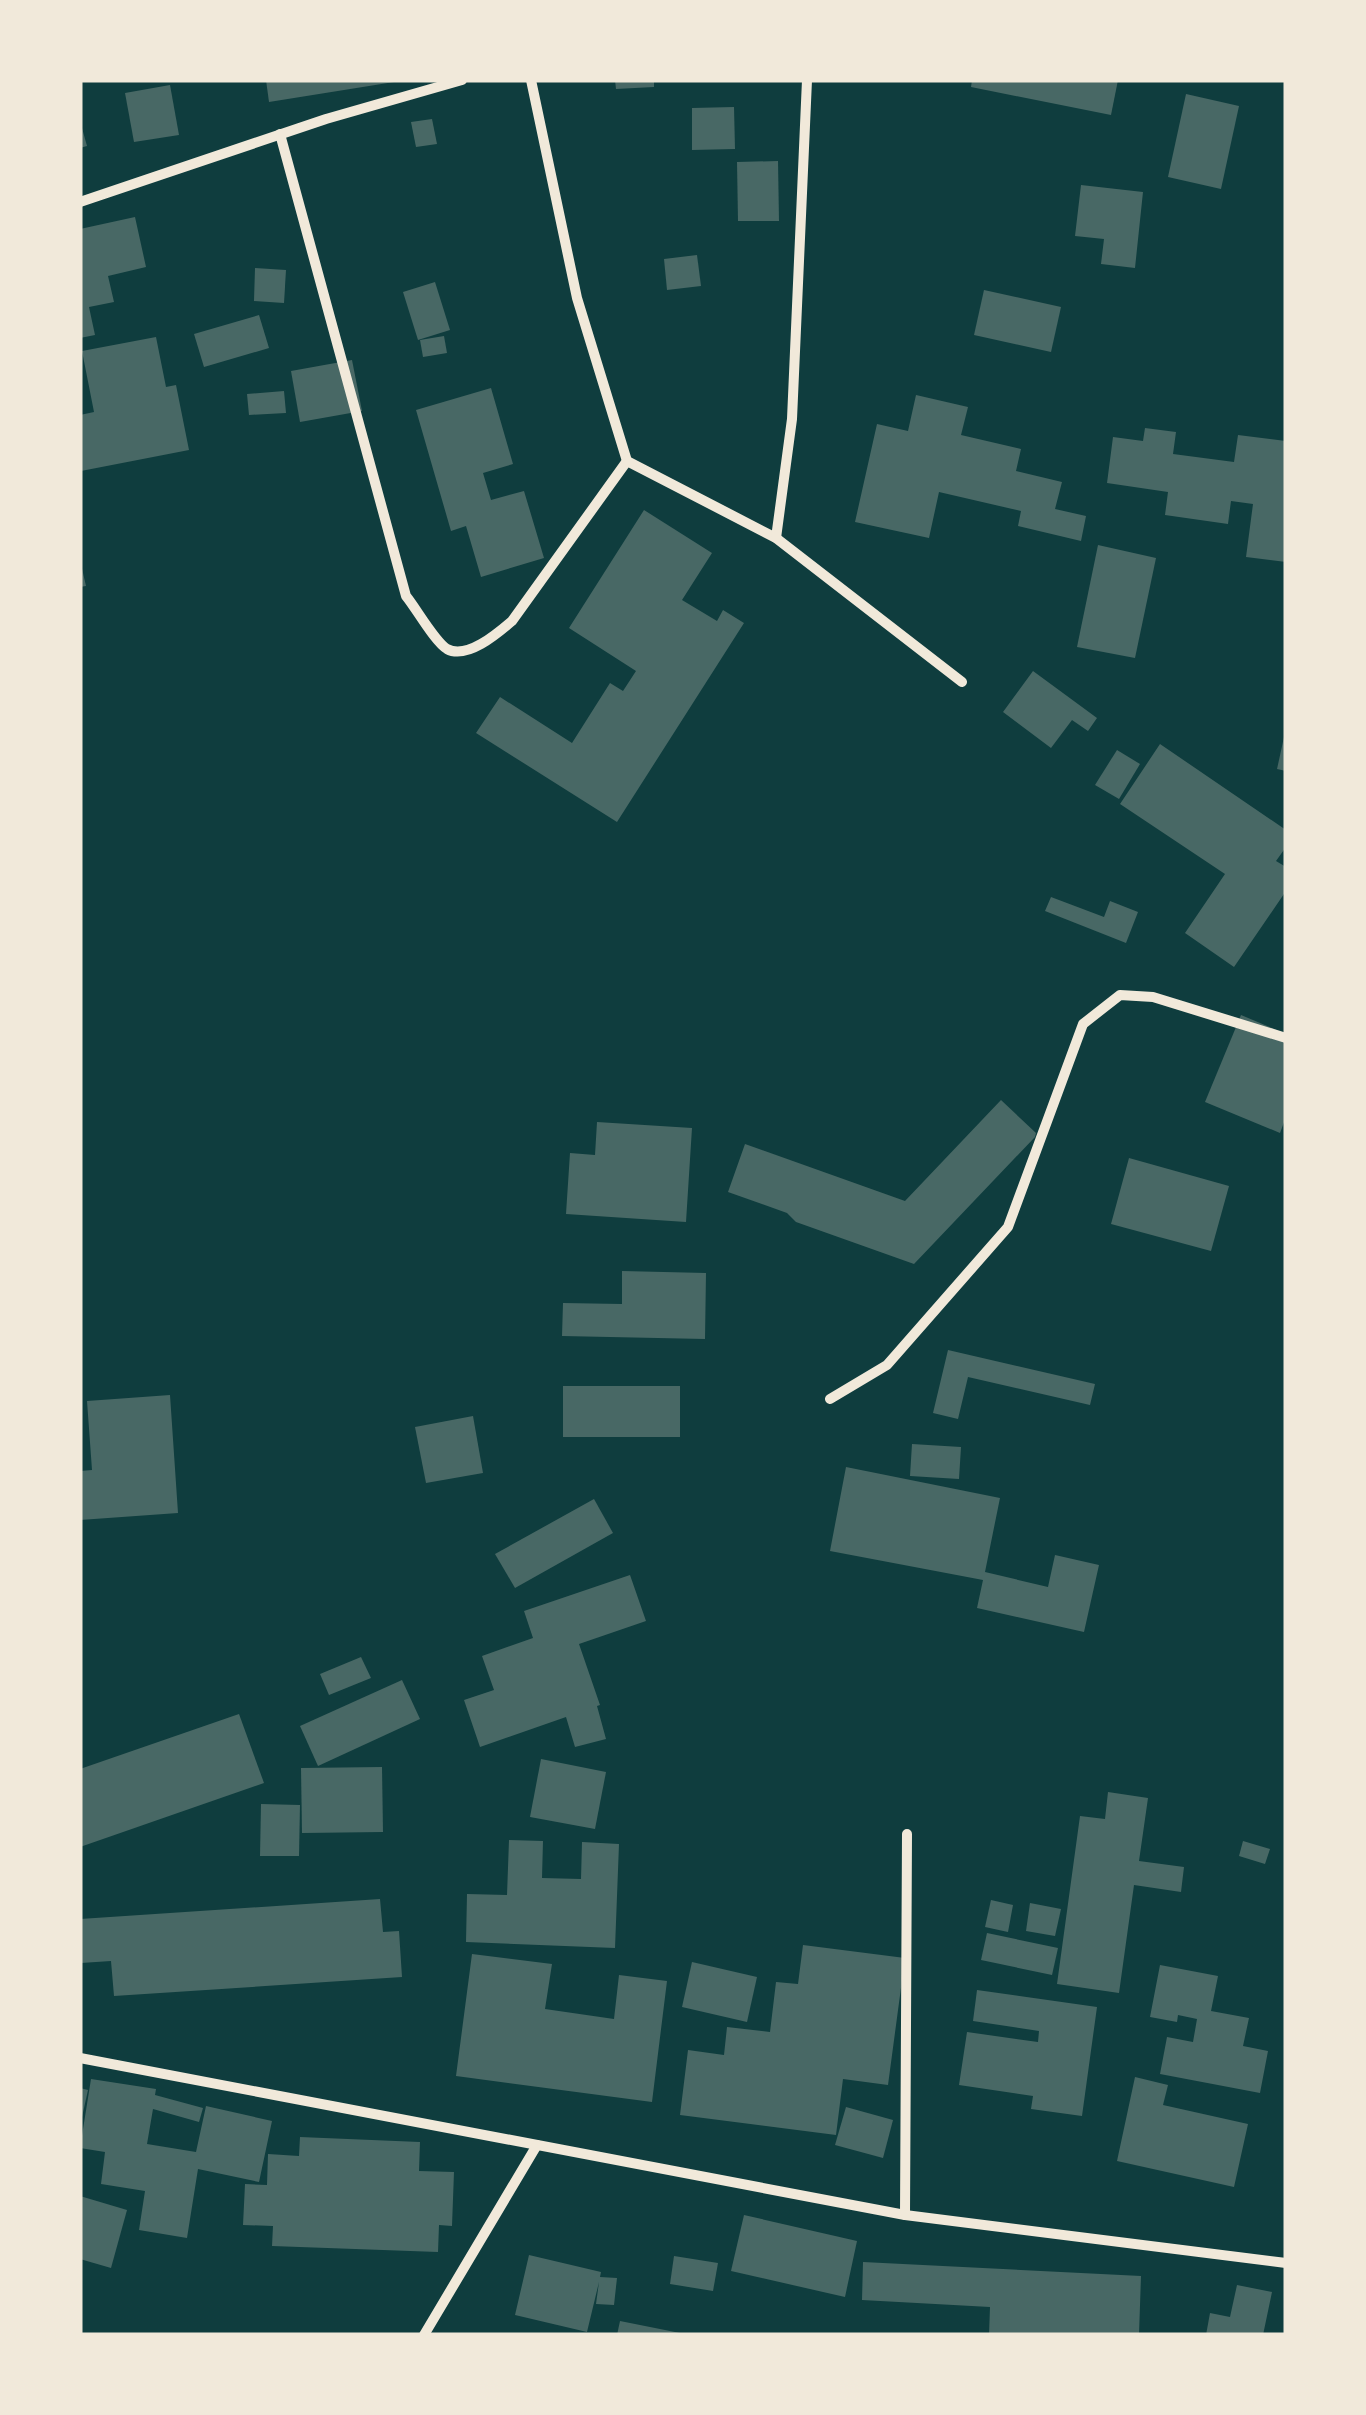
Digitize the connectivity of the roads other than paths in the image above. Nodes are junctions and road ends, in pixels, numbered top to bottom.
1 (462, 80) edge
2 (532, 80) edge
3 (807, 80) edge
4 (280, 134) junction
5 (80, 202) edge
6 (628, 461) junction
7 (776, 538) junction
8 (962, 682) dead end
9 (1286, 1038) edge
10 (830, 1399) dead end
11 (907, 1834) dead end
12 (80, 2058) edge
13 (537, 2145) junction
14 (905, 2216) junction
15 (1286, 2263) edge
16 (424, 2335) edge

1 - 4 street
2 - 6 street
3 - 7 street
4 - 5 street
4 - 6 street
6 - 7 street
7 - 8 street
9 - 10 street
11 - 14 street
12 - 13 street
13 - 14 street
13 - 16 street
14 - 15 street

